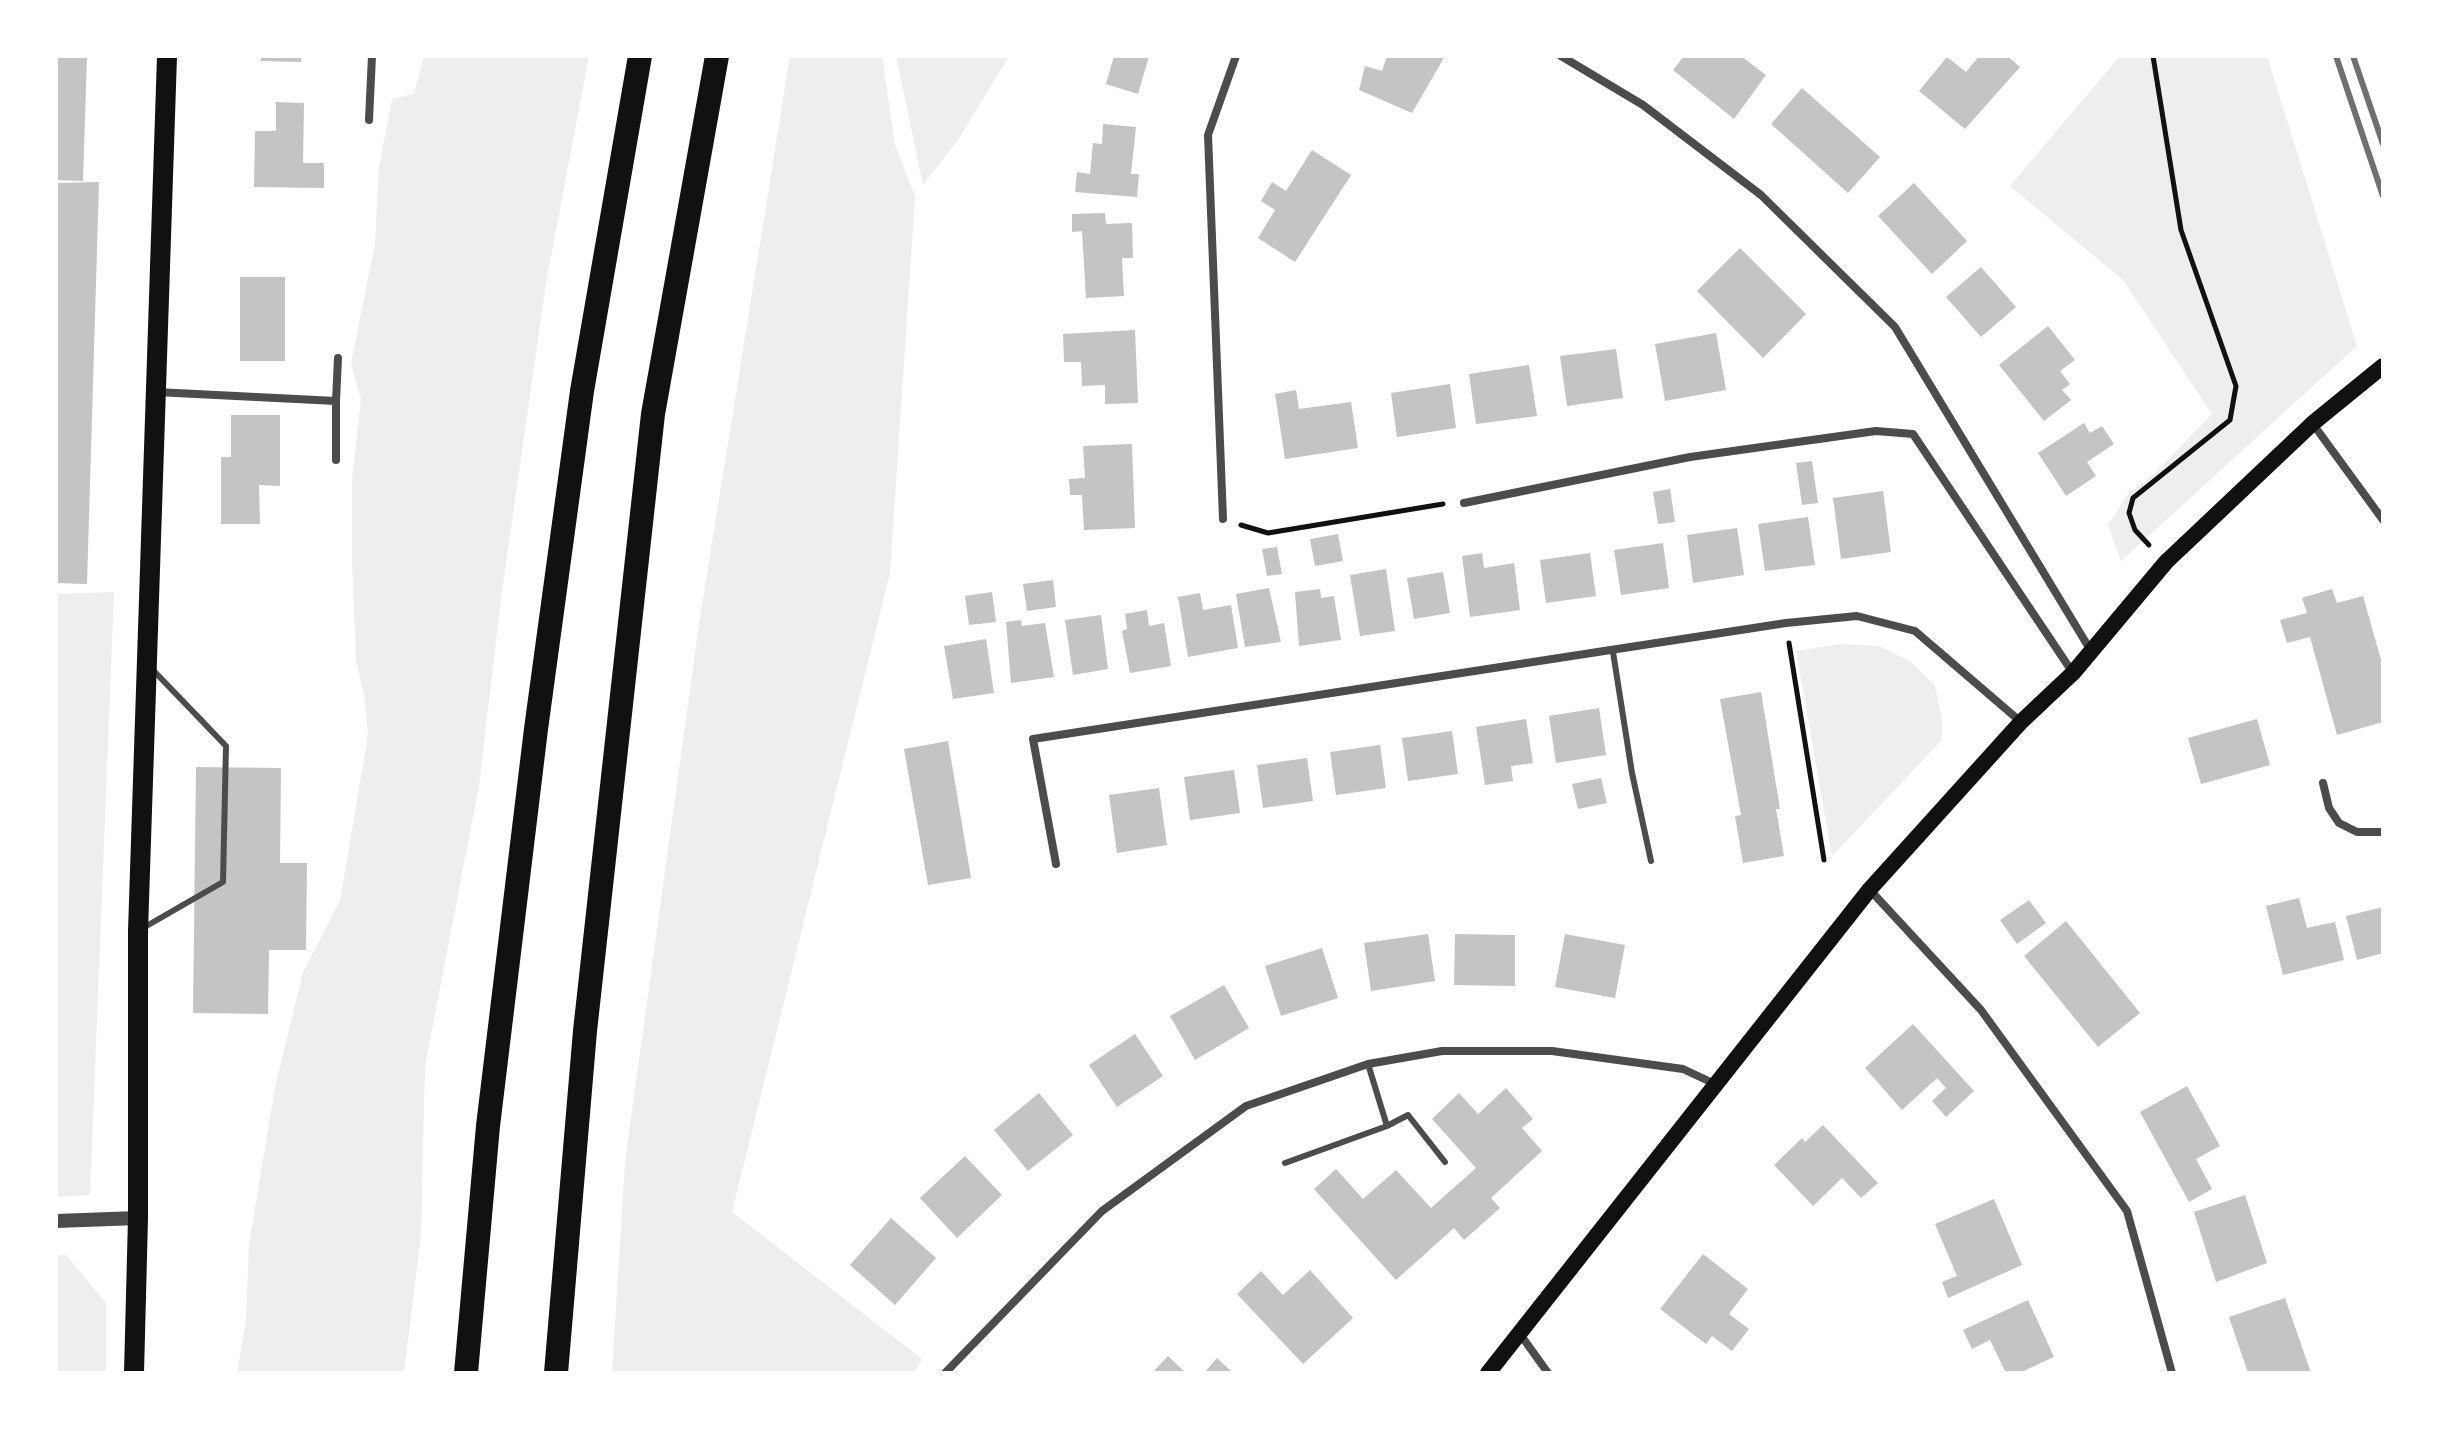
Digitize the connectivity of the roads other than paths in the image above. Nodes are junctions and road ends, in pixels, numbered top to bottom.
1 (167, 56) edge
2 (372, 56) edge
3 (640, 56) edge
4 (717, 56) edge
5 (1236, 56) edge
6 (1561, 56) edge
7 (369, 120) dead end
8 (338, 358) dead end
9 (2383, 366) edge
10 (156, 392) junction
11 (336, 401) junction
12 (2313, 423) junction
13 (336, 460) dead end
14 (1464, 503) dead end
15 (1223, 519) road end
16 (2383, 520) edge
17 (1613, 652) junction
18 (2092, 652) junction
19 (146, 662) junction
20 (2073, 673) junction
21 (2021, 722) junction
22 (2323, 783) dead end
23 (2383, 832) edge
24 (1651, 861) dead end
25 (1056, 864) dead end
26 (1870, 889) junction
27 (138, 931) junction
28 (1368, 1064) junction
29 (1715, 1084) junction
30 (1387, 1126) junction
31 (1445, 1162) dead end
32 (1285, 1163) dead end
33 (138, 1218) junction
34 (56, 1221) edge
35 (1519, 1333) junction
36 (134, 1373) edge
37 (466, 1373) edge
38 (556, 1373) edge
39 (945, 1373) edge
40 (1488, 1373) edge
41 (1548, 1373) edge
42 (2172, 1373) edge

1 - 10 main road
2 - 7 street
3 - 37 highway
4 - 38 highway
5 - 15 street
6 - 18 street
8 - 11 street
9 - 12 main road
10 - 11 street
10 - 19 main road
11 - 13 street
12 - 16 street
12 - 18 main road
14 - 20 street
17 - 21 street
17 - 24 lane
17 - 25 street
18 - 20 main road
19 - 27 main road
19 - 27 lane
20 - 21 main road
21 - 26 main road
22 - 23 street
26 - 29 main road
26 - 42 street
27 - 33 main road
28 - 29 street
28 - 30 lane
28 - 39 street
29 - 35 main road
30 - 31 lane
30 - 32 lane
33 - 34 street
33 - 36 main road
35 - 40 main road
35 - 41 street

